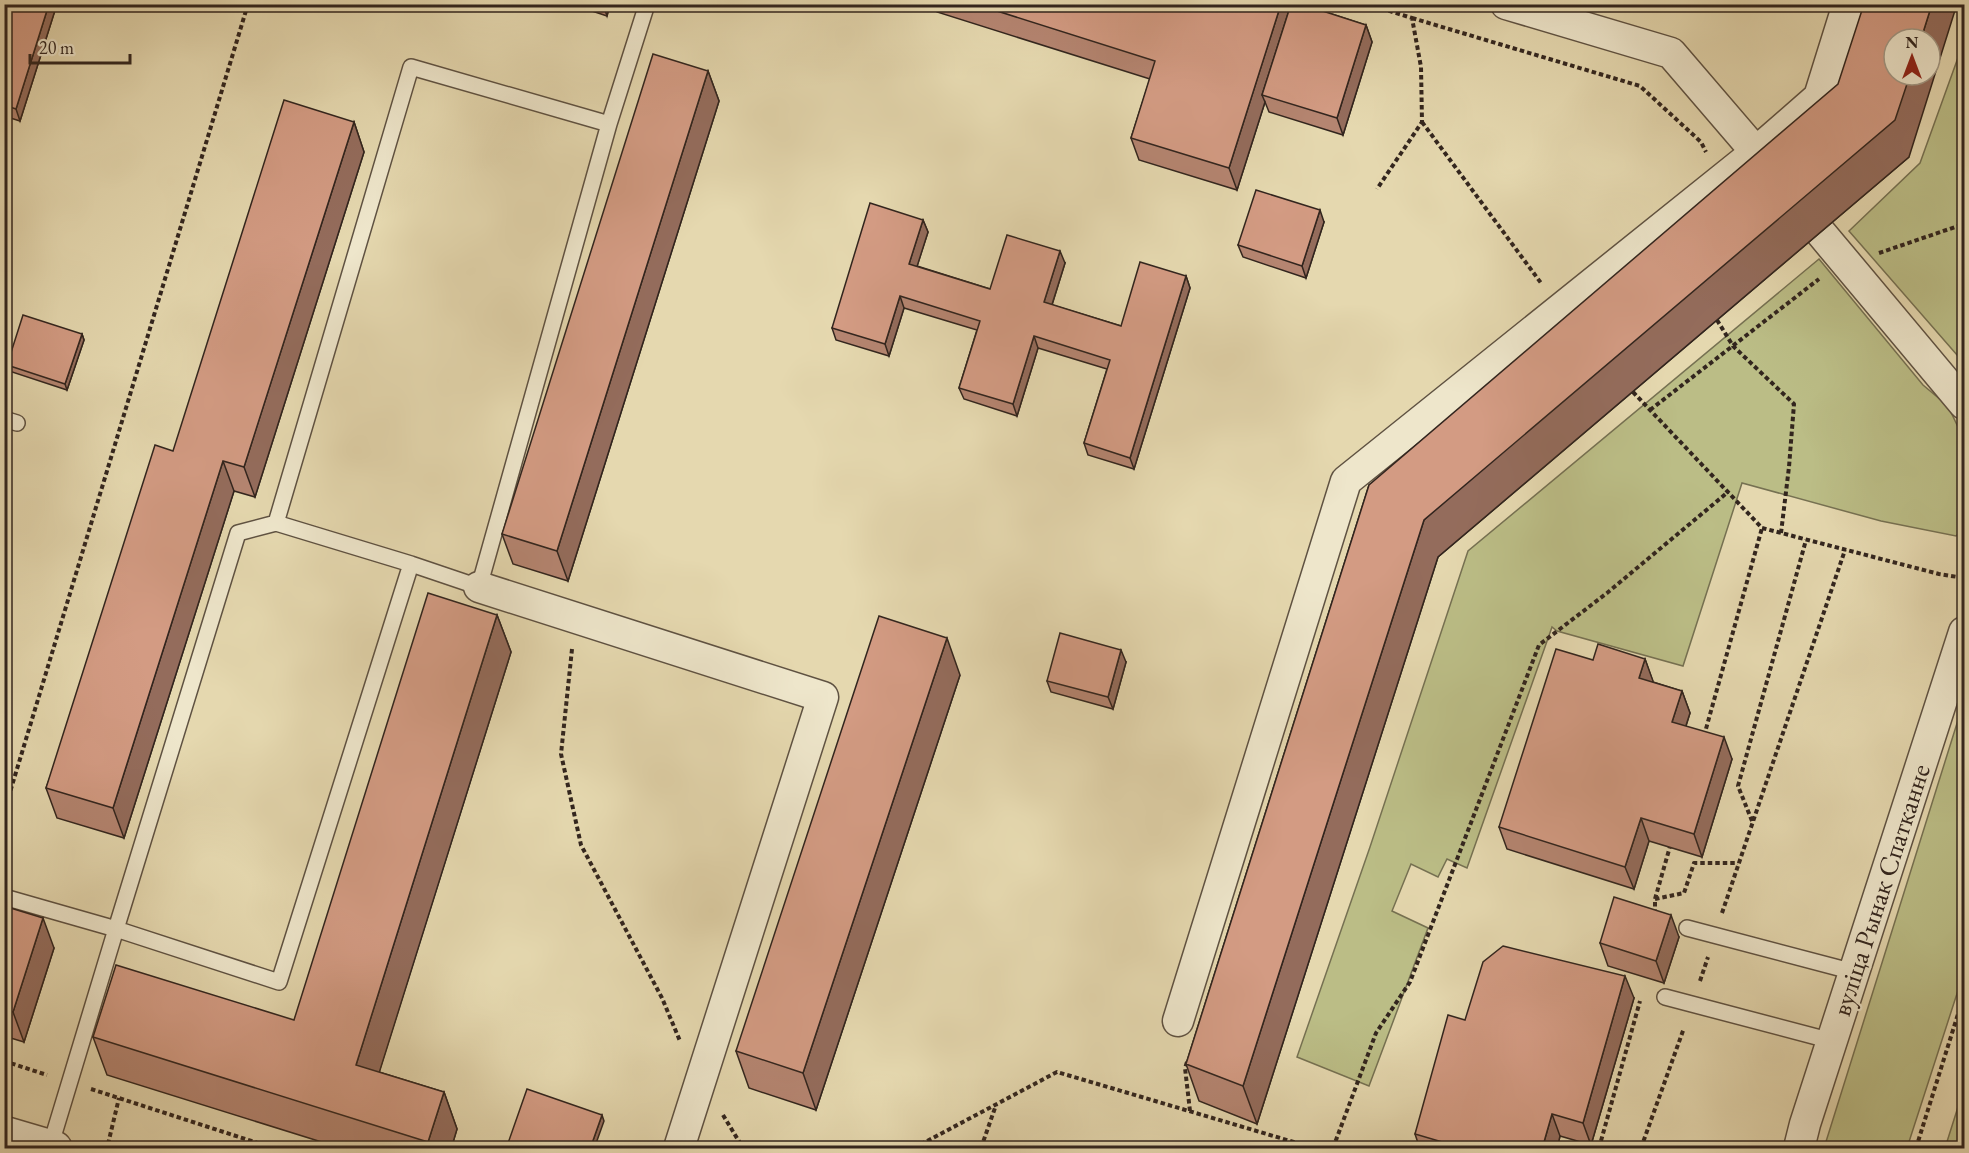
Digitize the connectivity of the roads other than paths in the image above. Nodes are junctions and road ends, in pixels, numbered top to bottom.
1 (647, 4) edge
2 (1506, 4) edge
3 (1848, 4) edge
4 (609, 124) junction
5 (1756, 152) junction
6 (1781, 182) edge
7 (1821, 232) edge
8 (1965, 404) edge
9 (276, 523) junction
10 (411, 564) junction
11 (479, 587) junction
12 (1965, 632) edge
13 (4, 897) edge
14 (1687, 928) dead end
15 (116, 929) junction
16 (1854, 972) junction
17 (1665, 997) dead end
18 (1178, 1021) dead end
19 (1832, 1041) junction
20 (4, 1133) edge
21 (52, 1148) edge
22 (679, 1149) edge
23 (1799, 1149) edge

1 - 4 lane
2 - 5 street
3 - 5 street
4 - 9 lane
4 - 11 lane
5 - 6 street
5 - 18 street
7 - 8 street
9 - 10 lane
9 - 15 lane
10 - 11 lane
10 - 15 lane
11 - 22 street
12 - 16 street, вуліца Рынак Спатканне
13 - 15 lane
14 - 16 lane
15 - 21 lane
16 - 19 street, вуліца Рынак Спатканне
17 - 19 lane
19 - 23 street, вуліца Рынак Спатканне
20 - 21 street

